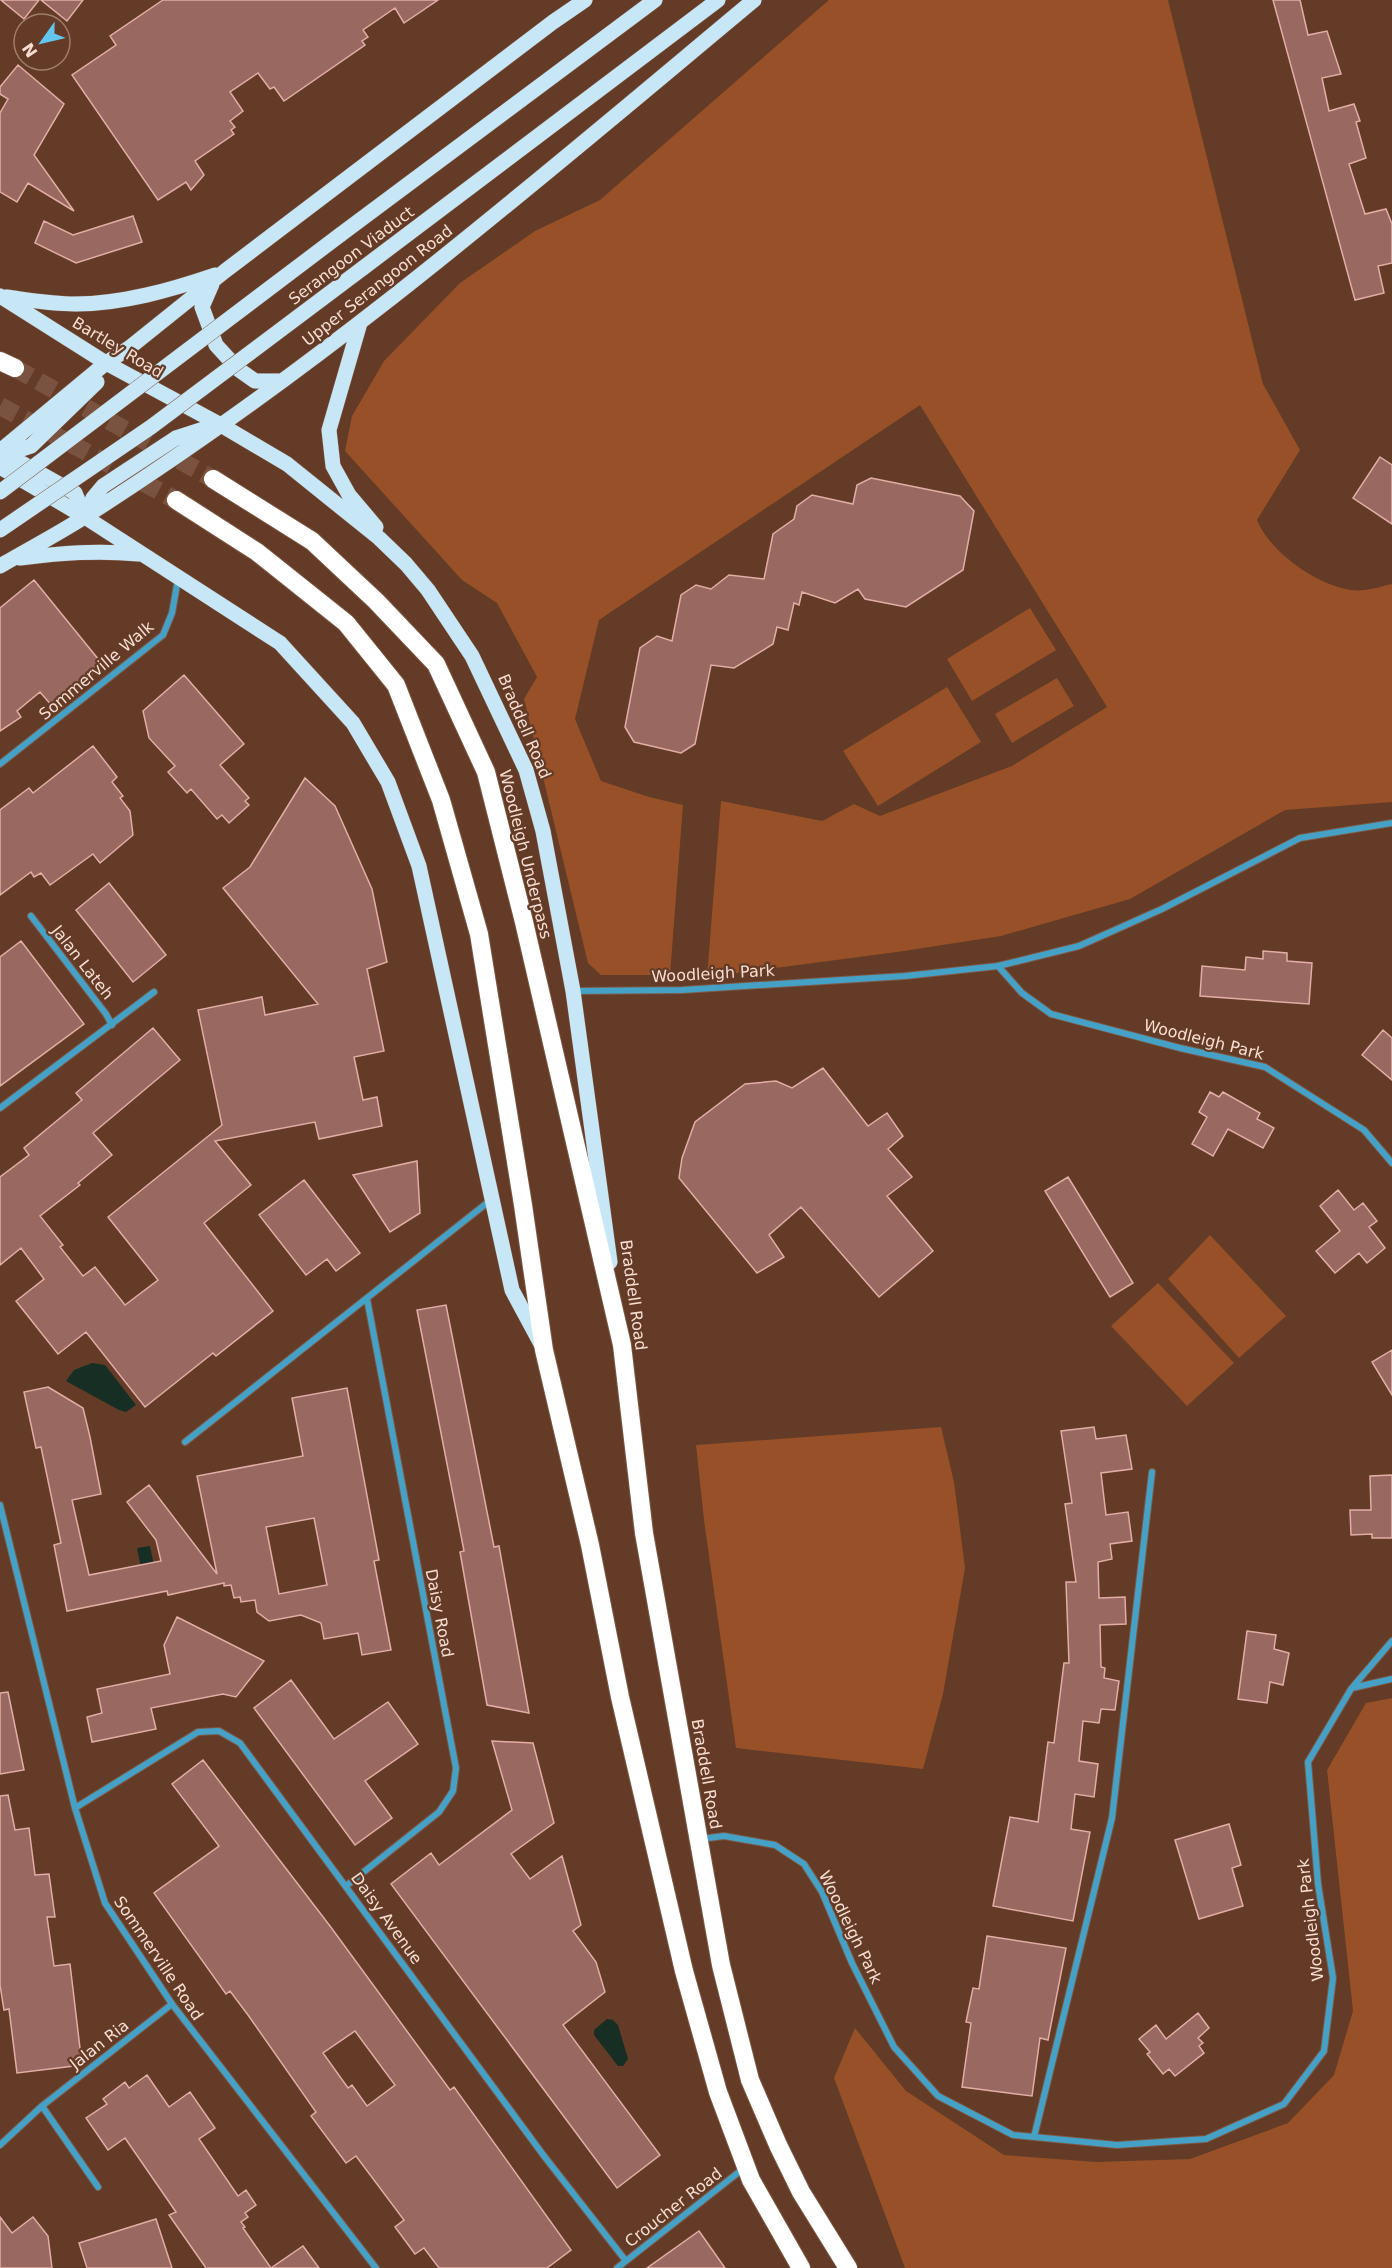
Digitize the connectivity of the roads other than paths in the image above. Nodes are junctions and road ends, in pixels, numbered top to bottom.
1 (585, 0) edge
2 (655, 0) edge
3 (718, 0) edge
4 (754, 0) edge
5 (219, 277) junction
6 (0, 296) edge
7 (360, 323) junction
8 (106, 363) junction
9 (280, 381) junction
10 (221, 425) junction
11 (0, 451) edge
12 (0, 456) edge
13 (0, 461) edge
14 (0, 467) edge
15 (213, 479) tunnel mouth
16 (0, 492) edge
17 (176, 500) tunnel mouth
18 (86, 517) junction
19 (0, 531) edge
20 (142, 554) junction
21 (5, 562) edge
22 (406, 564) junction
23 (178, 577) junction
24 (0, 764) edge
25 (1392, 824) edge
26 (31, 916) dead end
27 (998, 966) junction
28 (154, 992) dead end
29 (573, 992) junction
30 (112, 1025) junction
31 (0, 1108) edge
32 (1392, 1162) edge
33 (492, 1198) junction
34 (367, 1299) junction
35 (622, 1345) junction
36 (544, 1350) junction
37 (185, 1442) dead end
38 (1152, 1472) dead end
39 (0, 1505) edge
40 (1392, 1641) edge
41 (1392, 1679) edge
42 (1351, 1689) junction
43 (75, 1809) junction
44 (698, 1839) junction
45 (346, 1886) junction
46 (172, 2004) junction
47 (42, 2106) junction
48 (1034, 2137) junction
49 (0, 2145) edge
50 (746, 2166) junction
51 (98, 2187) dead end
52 (626, 2261) junction
53 (376, 2268) edge
54 (617, 2268) edge
55 (801, 2268) edge
56 (848, 2268) edge

1 - 5 main road
2 - 16 main road, Serangoon Viaduct, bridge
3 - 19 main road, Serangoon Viaduct, bridge
4 - 7 main road, Upper Serangoon Road
5 - 6 main road
5 - 8 main road
5 - 9 main road
6 - 8 main road, Bartley Road
7 - 9 main road, Upper Serangoon Road
7 - 22 main road
8 - 10 main road, Bartley Road
8 - 11 main road
8 - 12 main road
9 - 10 main road, Upper Serangoon Road
10 - 18 main road, Upper Serangoon Road
10 - 22 main road, Braddell Road
13 - 18 main road
14 - 18 main road
15 - 35 highway, Woodleigh Underpass
17 - 36 highway
18 - 20 main road
18 - 21 main road, Upper Serangoon Road
20 - 21 main road
20 - 23 main road
22 - 29 main road, Braddell Road
23 - 24 street, Sommerville Walk
23 - 33 main road
25 - 27 street, Woodleigh Park
26 - 30 street, Jalan Lateh
27 - 29 street, Woodleigh Park
27 - 32 street, Woodleigh Park
28 - 30 street, Jalan Lateh
29 - 35 main road, Braddell Road
30 - 31 street, Jalan Lateh
33 - 34 street
33 - 36 main road
34 - 37 street
34 - 45 street, Daisy Road
35 - 44 highway, Braddell Road
36 - 50 highway
38 - 48 street
39 - 43 street, Sommerville Road
40 - 42 street, Woodleigh Park
41 - 42 street
42 - 48 street, Woodleigh Park
43 - 45 street, Daisy Avenue
43 - 46 street, Sommerville Road
44 - 48 street, Woodleigh Park
44 - 56 highway, Braddell Road
45 - 52 street, Daisy Avenue
46 - 47 street, Jalan Ria
46 - 53 street, Sommerville Road
47 - 49 street, Jalan Ria
47 - 51 street
50 - 52 street, Croucher Road
50 - 55 highway
52 - 54 street, Croucher Road

